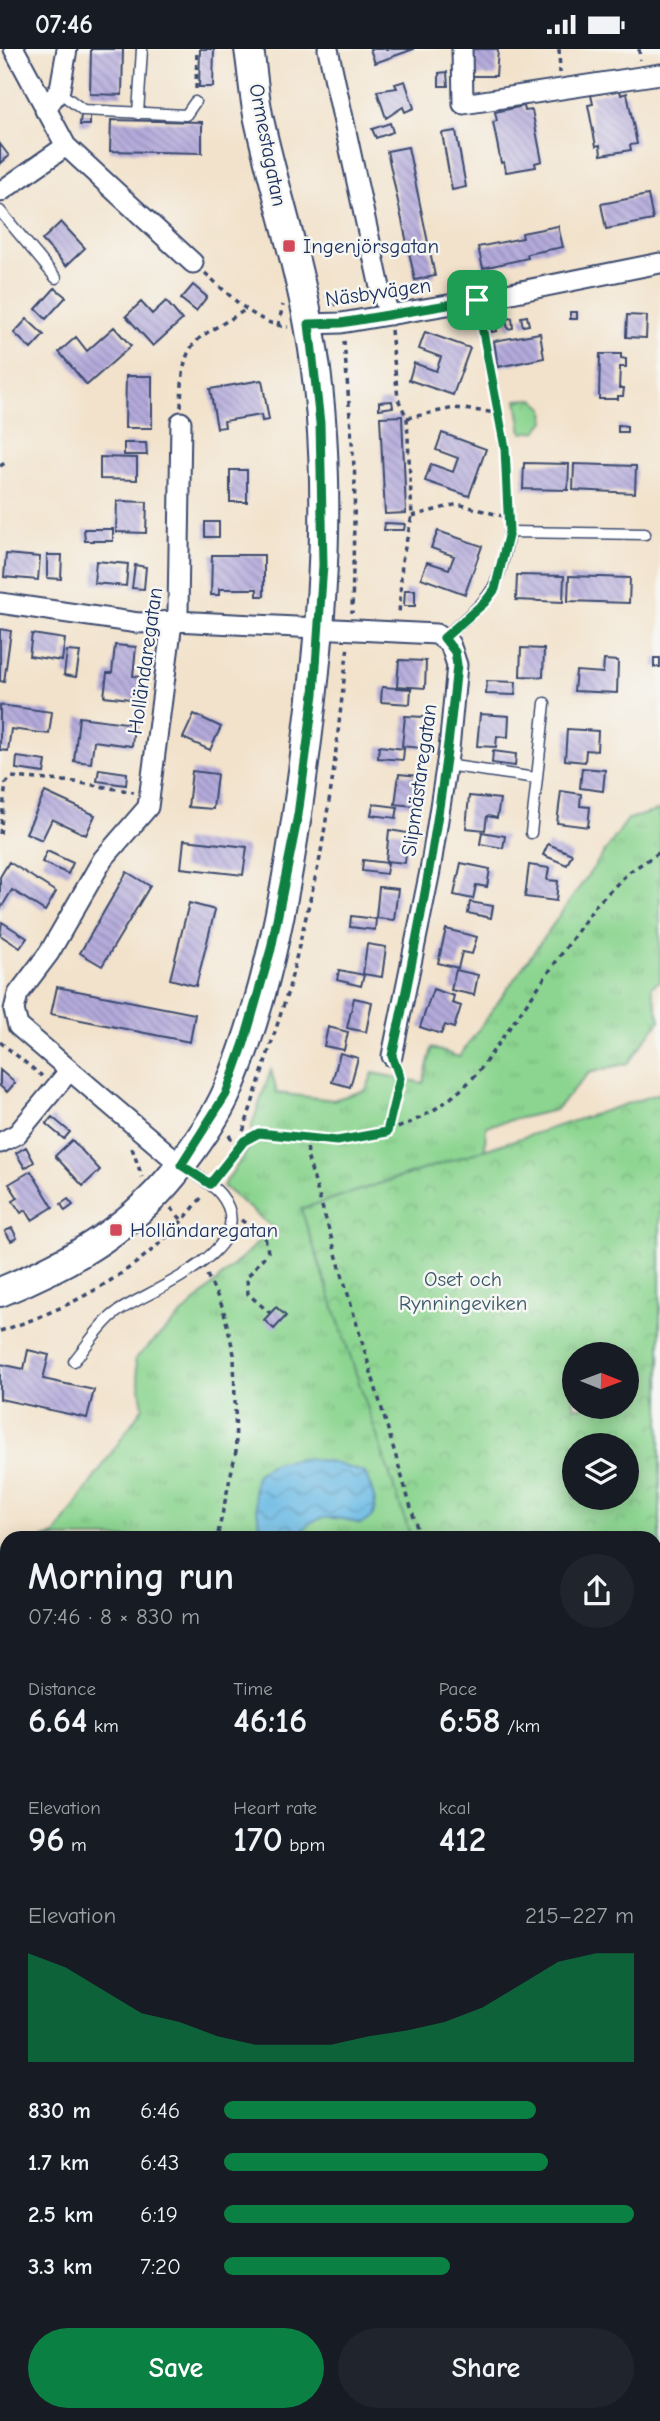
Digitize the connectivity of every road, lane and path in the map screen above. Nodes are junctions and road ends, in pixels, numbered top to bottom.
1 (13, 49) edge
2 (66, 49) edge
3 (142, 49) edge
4 (197, 49) edge
5 (249, 49) edge
6 (328, 49) edge
7 (462, 49) edge
8 (559, 49) edge
9 (660, 73) edge
10 (560, 89) junction
11 (58, 91) junction
12 (195, 102) joint
13 (45, 110) junction
14 (138, 114) junction
15 (66, 146) junction
16 (0, 192) edge
17 (0, 211) edge
18 (193, 263) joint
19 (660, 264) edge
20 (56, 278) dead end
21 (477, 300) junction
22 (247, 309) junction
23 (390, 315) junction
24 (302, 326) junction
25 (498, 413) junction
26 (407, 418) junction
27 (181, 422) joint
28 (5, 463) dead end
29 (0, 466) edge
30 (412, 516) junction
31 (506, 517) junction
32 (509, 532) junction
33 (645, 534) dead end
34 (0, 603) edge
35 (174, 621) junction
36 (318, 628) junction
37 (398, 632) junction
38 (444, 638) junction
39 (545, 703) dead end
40 (446, 765) junction
41 (536, 778) junction
42 (150, 794) junction
43 (531, 833) dead end
44 (0, 834) edge
45 (660, 852) edge
46 (0, 1041) edge
47 (392, 1056) joint
48 (71, 1070) junction
49 (56, 1087) junction
50 (387, 1132) junction
51 (307, 1138) junction
52 (124, 1140) dead end
53 (0, 1143) edge
54 (181, 1165) junction
55 (210, 1184) junction
56 (156, 1192) junction
57 (228, 1210) junction
58 (182, 1220) junction
59 (201, 1263) junction
60 (0, 1292) edge
61 (270, 1313) dead end
62 (0, 1331) edge
63 (74, 1361) dead end
64 (219, 1531) edge
65 (418, 1531) edge

1 - 13 street
2 - 11 street
3 - 14 lane
4 - 12 path
5 - 24 street, Ormestagatan
6 - 23 street
7 - 10 street
8 - 10 path
9 - 10 street
11 - 13 street
11 - 14 lane
12 - 14 lane
13 - 15 street
15 - 16 street
15 - 18 street
17 - 20 lane
18 - 22 path
19 - 21 street, Näsbyvägen
21 - 23 street, Näsbyvägen
21 - 25 path
22 - 24 path
22 - 27 path
23 - 24 street, Näsbyvägen
23 - 26 path
24 - 36 street, Ormestagatan
25 - 26 path
25 - 31 path
26 - 30 path
27 - 35 street, Holländaregatan
28 - 29 path
30 - 31 path
30 - 37 path
31 - 32 path
32 - 33 lane
32 - 38 lane
34 - 35 street
35 - 36 street
35 - 42 street, Holländaregatan
36 - 37 street
36 - 54 street, Ormestagatan
37 - 38 street
38 - 40 street, Slipmästaregatan
39 - 41 lane
40 - 41 lane
40 - 47 street, Slipmästaregatan
41 - 43 lane
42 - 44 path
42 - 48 street, Holländaregatan
45 - 50 path
46 - 49 path
47 - 50 path
48 - 49 street
48 - 54 street, Holländaregatan
49 - 53 street
50 - 51 path
51 - 55 path
51 - 65 path
52 - 56 path
54 - 55 lane
54 - 56 street, Ormestagatan
55 - 57 lane
55 - 58 path
56 - 58 path
56 - 60 street, Ormestagatan
57 - 59 lane
57 - 61 path
58 - 62 path
59 - 63 lane
59 - 64 path

